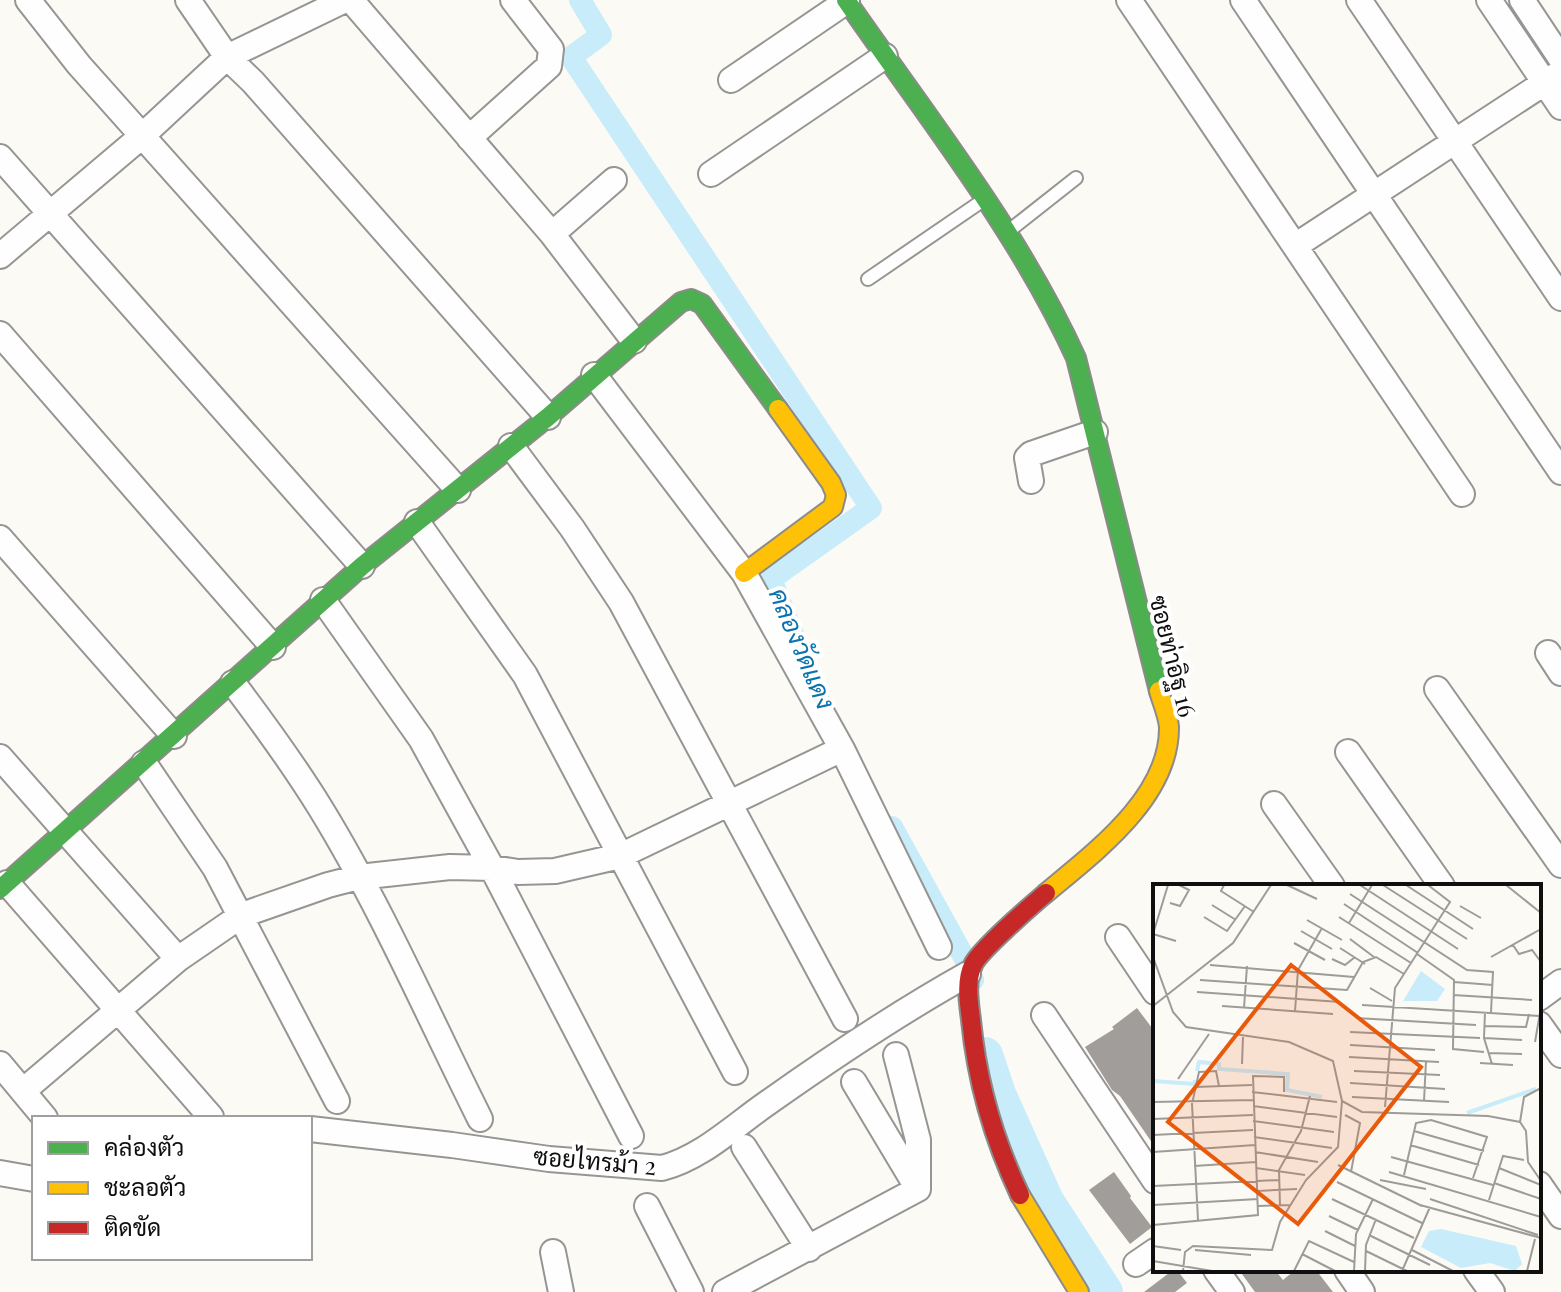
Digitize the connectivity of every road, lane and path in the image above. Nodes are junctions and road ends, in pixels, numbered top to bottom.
1 (28, 0) edge
2 (188, 0) edge
3 (345, 0) edge
4 (351, 0) edge
5 (513, 0) edge
6 (846, 0) edge
7 (1129, 0) edge
8 (1243, 0) edge
9 (1359, 0) edge
10 (1489, 0) edge
11 (1522, 0) edge
12 (885, 56) junction
13 (227, 57) junction
14 (1561, 59) edge
15 (1553, 77) edge
16 (731, 80) dead end
17 (1561, 107) edge
18 (142, 136) junction
19 (469, 138) junction
20 (1453, 141) junction
21 (0, 157) edge
22 (711, 174) dead end
23 (1076, 178) dead end
24 (614, 180) dead end
25 (1374, 194) junction
26 (984, 199) junction
27 (51, 214) junction
28 (1007, 232) junction
29 (552, 234) junction
30 (1295, 246) junction
31 (0, 256) edge
32 (868, 279) dead end
33 (1561, 298) edge
34 (0, 334) edge
35 (634, 341) junction
36 (594, 375) junction
37 (548, 417) junction
38 (1095, 432) junction
39 (511, 446) junction
40 (1561, 472) edge
41 (1031, 481) dead end
42 (458, 490) junction
43 (1462, 494) dead end
44 (417, 522) junction
45 (0, 538) edge
46 (362, 566) junction
47 (744, 573) junction
48 (323, 600) junction
49 (273, 647) junction
50 (233, 683) junction
51 (1437, 689) dead end
52 (174, 736) junction
53 (842, 749) junction
54 (1348, 752) dead end
55 (0, 757) edge
56 (144, 763) junction
57 (730, 803) junction
58 (1274, 804) dead end
59 (66, 832) junction
60 (620, 856) junction
61 (1561, 865) edge
62 (492, 868) junction
63 (359, 877) junction
64 (1331, 884) edge
65 (1441, 884) edge
66 (3, 886) edge
67 (242, 915) junction
68 (1118, 937) dead end
69 (939, 947) dead end
70 (178, 959) junction
71 (968, 974) junction
72 (1561, 982) edge
73 (1153, 989) edge
74 (1541, 997) edge
75 (118, 1011) junction
76 (1044, 1015) dead end
77 (845, 1019) dead end
78 (1541, 1027) edge
79 (896, 1055) dead end
80 (1561, 1055) edge
81 (0, 1064) edge
82 (735, 1072) dead end
83 (854, 1082) dead end
84 (23, 1091) junction
85 (337, 1101) dead end
86 (43, 1116) edge
87 (210, 1116) edge
88 (480, 1119) dead end
89 (312, 1129) edge
90 (631, 1136) dead end
91 (744, 1147) dead end
92 (0, 1173) edge
93 (1153, 1178) edge
94 (32, 1179) edge
95 (1541, 1187) edge
96 (918, 1189) junction
97 (647, 1206) dead end
98 (1561, 1216) edge
99 (809, 1249) junction
100 (553, 1252) dead end
101 (1217, 1272) edge
102 (1348, 1272) edge
103 (1477, 1272) edge
104 (561, 1292) edge
105 (691, 1292) edge
106 (725, 1292) edge
107 (1079, 1292) edge
108 (1232, 1292) edge
109 (1362, 1292) edge
110 (1492, 1292) edge

1 - 18 street
2 - 13 street
3 - 13 street
4 - 19 street
5 - 19 street
6 - 12 street, ซอยท่าอิฐ 16
6 - 16 street
7 - 30 street
8 - 25 street
9 - 20 street
10 - 15 street
11 - 14 street
12 - 22 street
12 - 26 street, ซอยท่าอิฐ 16
13 - 18 street
13 - 37 street
15 - 17 street
15 - 20 street
18 - 27 street
18 - 42 street
19 - 29 street
20 - 25 street
20 - 33 street
21 - 27 street
23 - 28 lane
24 - 29 street
25 - 30 street
25 - 40 street
26 - 28 street, ซอยท่าอิฐ 16
26 - 32 lane
27 - 31 street
27 - 46 street
28 - 38 street, ซอยท่าอิฐ 16
29 - 35 street
30 - 43 street
34 - 49 street
35 - 36 street
35 - 47 street
36 - 37 street
36 - 47 street
37 - 39 street
38 - 41 street
38 - 71 street, ซอยท่าอิฐ 16
39 - 42 street
39 - 57 street
42 - 44 street
44 - 46 street
44 - 60 street
45 - 52 street
46 - 48 street
47 - 53 street
48 - 49 street
48 - 62 street
49 - 50 street
50 - 52 street
50 - 63 street
51 - 61 street
52 - 56 street
53 - 57 street
53 - 69 street
54 - 65 street
55 - 59 street
56 - 59 street
56 - 67 street
57 - 60 street
57 - 77 street
58 - 64 street
59 - 66 street
59 - 70 street
60 - 62 street
60 - 82 street
62 - 63 street
62 - 90 street
63 - 67 street
63 - 88 street
66 - 75 street
67 - 70 street
67 - 85 street
68 - 73 street
70 - 75 street
71 - 89 street, ซอยไทรม้า 2
71 - 107 street
72 - 74 street
75 - 84 street
75 - 87 street
76 - 93 street
78 - 80 street
79 - 96 street
81 - 84 street
83 - 96 street
84 - 86 street
91 - 99 street
92 - 94 street
95 - 98 street
96 - 99 street
97 - 105 street
99 - 106 street
100 - 104 street
101 - 108 street
102 - 109 street
103 - 110 street

